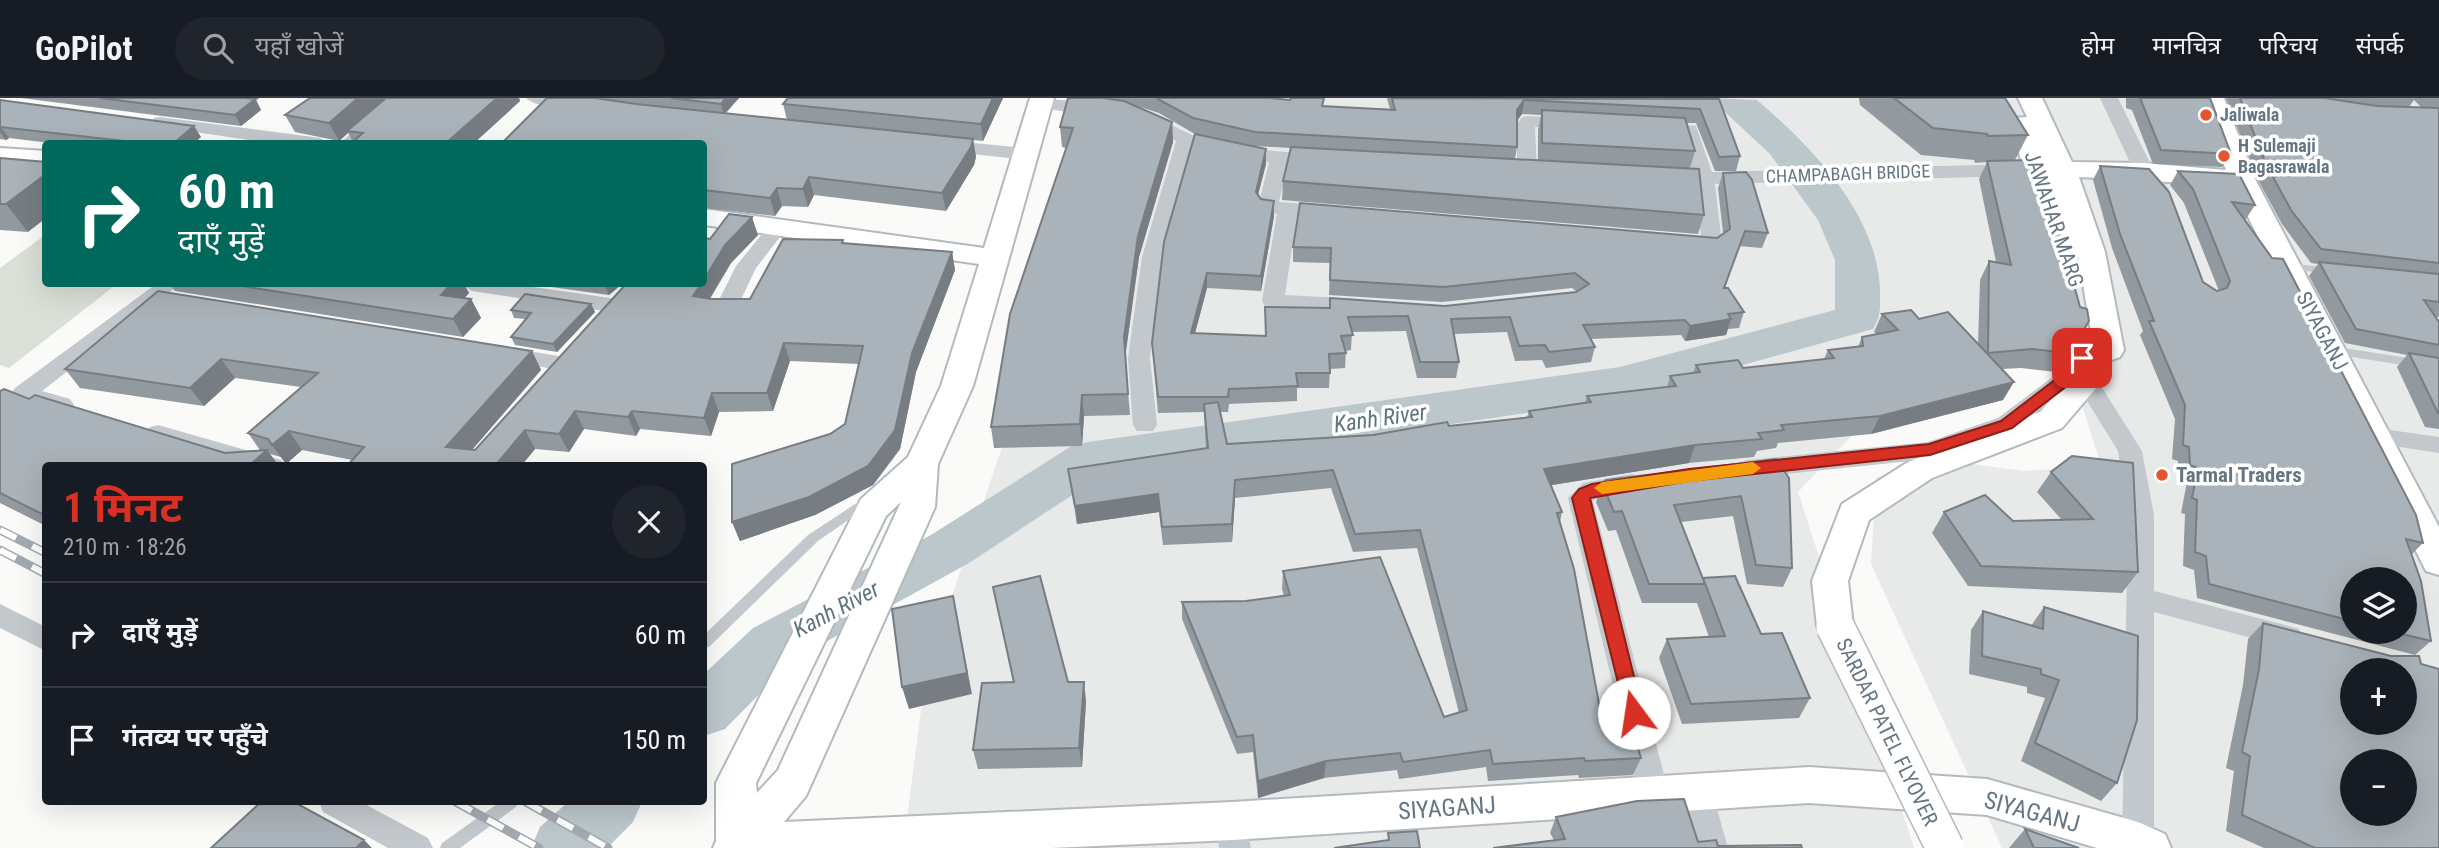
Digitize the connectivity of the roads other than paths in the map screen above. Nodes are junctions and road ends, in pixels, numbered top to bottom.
1 (402, 98) edge
2 (535, 98) edge
3 (2009, 98) edge
4 (2030, 98) edge
5 (2109, 98) edge
6 (2212, 98) edge
7 (1041, 100) edge
8 (589, 106) edge
9 (136, 119) edge
10 (1585, 124) edge
11 (1637, 127) edge
12 (1186, 139) junction
13 (291, 140) edge
14 (353, 140) edge
15 (930, 144) edge
16 (1026, 154) junction
17 (0, 156) edge
18 (1280, 157) junction
19 (42, 159) edge
20 (1333, 161) edge
21 (2051, 168) junction
22 (2144, 171) junction
23 (1527, 172) edge
24 (1650, 178) edge
25 (2242, 179) junction
26 (1705, 180) junction
27 (2172, 204) edge
28 (1287, 208) junction
29 (1356, 214) edge
30 (707, 218) edge
31 (777, 228) junction
32 (1671, 241) edge
33 (997, 258) junction
34 (2287, 266) junction
35 (2342, 272) edge
36 (504, 287) edge
37 (166, 294) edge
38 (1377, 307) edge
39 (725, 310) edge
40 (600, 325) edge
41 (582, 345) edge
42 (2332, 350) junction
43 (482, 351) edge
44 (2091, 360) junction
45 (565, 364) junction
46 (2439, 367) edge
47 (546, 384) edge
48 (88, 413) edge
49 (1145, 425) dead end
50 (141, 428) edge
51 (2376, 436) junction
52 (2439, 445) edge
53 (258, 462) edge
54 (921, 464) junction
55 (1716, 472) edge
56 (1654, 480) edge
57 (2439, 561) edge
58 (2142, 598) junction
59 (2, 618) edge
60 (42, 638) edge
61 (707, 640) edge
62 (2318, 644) edge
63 (1698, 790) junction
64 (1654, 794) junction
65 (339, 805) edge
66 (507, 805) edge
67 (1234, 835) edge
68 (735, 845) edge
69 (2144, 845) edge
70 (417, 848) edge
71 (448, 848) edge
72 (1712, 848) edge
73 (1945, 848) edge

1 - 14 street
2 - 8 street
3 - 21 street, JAWAHAR MARG
4 - 21 street
5 - 22 street
6 - 25 street, SIYAGANJ
7 - 12 street
7 - 16 street
9 - 13 street
10 - 23 street
11 - 26 street
12 - 18 street
12 - 49 street
15 - 16 street
16 - 33 street
17 - 19 street
18 - 20 street
18 - 28 street
21 - 22 street
21 - 26 street, CHAMPABAGH BRIDGE
21 - 44 street, SARDAR PATEL FLYOVER
22 - 25 street
22 - 27 street
24 - 26 street, CHAMPABAGH BRIDGE
25 - 34 street, SIYAGANJ
26 - 32 street
28 - 29 street
28 - 38 street
30 - 31 street
31 - 33 street
31 - 39 street
33 - 54 street
34 - 35 lane
34 - 42 street, SIYAGANJ
36 - 40 street
37 - 48 street
41 - 45 street
42 - 46 lane
42 - 51 street, SIYAGANJ
43 - 45 street
44 - 55 street
44 - 58 street
44 - 73 street, SARDAR PATEL FLYOVER, bridge
45 - 47 street
50 - 53 street
51 - 52 street
51 - 57 street, SIYAGANJ
54 - 61 lane
54 - 68 street
54 - 68 street
56 - 64 street
58 - 62 street
58 - 69 street
59 - 60 street
63 - 64 street, SIYAGANJ
63 - 69 street, SIYAGANJ
63 - 72 street
64 - 67 street, SIYAGANJ
65 - 70 street
66 - 71 lane
67 - 68 street, SIYAGANJ

